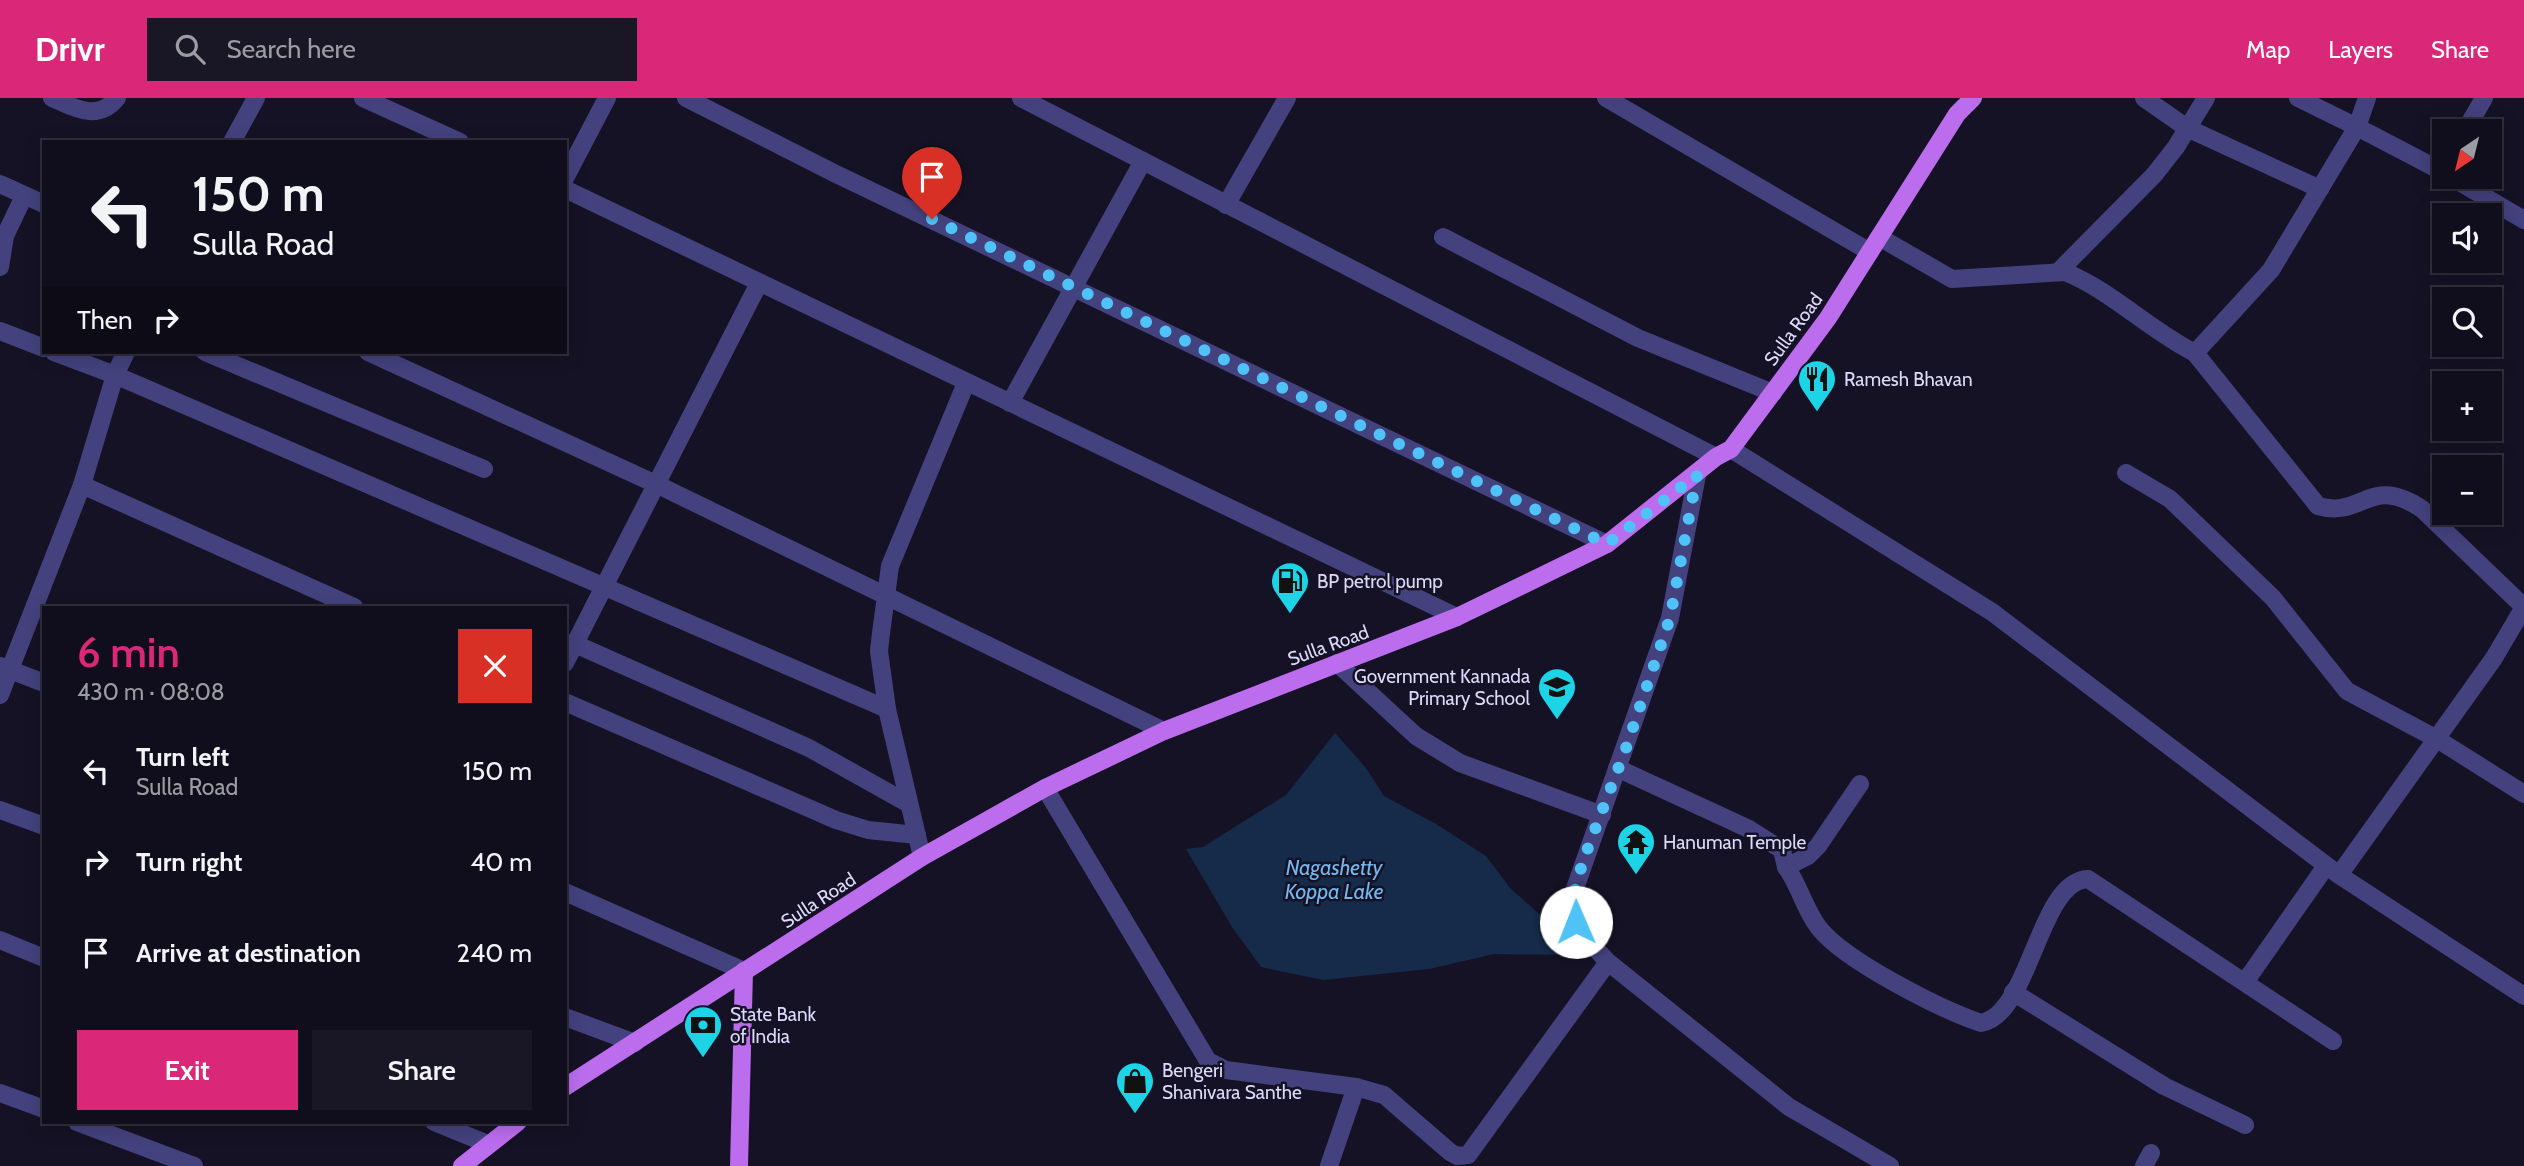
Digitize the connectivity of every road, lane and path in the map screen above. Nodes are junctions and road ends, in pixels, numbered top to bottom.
1 (52, 98) edge
2 (117, 98) edge
3 (256, 98) edge
4 (363, 98) edge
5 (607, 98) edge
6 (686, 98) edge
7 (1021, 98) edge
8 (1287, 98) edge
9 (1606, 98) edge
10 (1973, 98) edge
11 (2144, 98) edge
12 (2206, 98) edge
13 (2298, 98) edge
14 (2367, 98) edge
15 (2484, 98) edge
16 (2472, 119) edge
17 (2357, 127) junction
18 (2187, 128) junction
19 (233, 140) edge
20 (456, 140) edge
21 (1143, 161) junction
22 (2432, 165) edge
23 (567, 174) edge
24 (0, 184) edge
25 (2320, 189) junction
26 (2474, 189) edge
27 (567, 190) edge
28 (24, 196) junction
29 (42, 203) edge
30 (1226, 205) junction
31 (2524, 220) edge
32 (1443, 237) dead end
33 (1875, 244) junction
34 (0, 267) edge
35 (2058, 272) junction
36 (760, 283) junction
37 (1076, 287) junction
38 (0, 331) edge
39 (42, 347) edge
40 (2195, 353) junction
41 (59, 354) edge
42 (125, 354) edge
43 (210, 354) edge
44 (372, 354) edge
45 (115, 375) junction
46 (966, 383) junction
47 (1773, 393) junction
48 (1010, 404) junction
49 (1723, 453) junction
50 (484, 469) dead end
51 (2126, 473) dead end
52 (1697, 475) junction
53 (82, 485) junction
54 (658, 485) junction
55 (1607, 544) junction
56 (604, 589) junction
57 (886, 596) junction
58 (353, 606) edge
59 (2524, 607) edge
60 (1457, 617) junction
61 (575, 644) junction
62 (567, 659) edge
63 (1337, 663) junction
64 (5, 668) edge
65 (42, 682) edge
66 (0, 695) edge
67 (567, 703) edge
68 (887, 709) junction
69 (1164, 731) junction
70 (2437, 739) junction
71 (1617, 768) junction
72 (1860, 784) dead end
73 (1045, 788) junction
74 (2524, 794) edge
75 (909, 804) junction
76 (0, 810) edge
77 (1602, 815) junction
78 (42, 825) edge
79 (917, 835) junction
80 (922, 857) junction
81 (1786, 867) junction
82 (2332, 870) junction
83 (567, 893) edge
84 (0, 940) edge
85 (42, 957) edge
86 (1608, 962) junction
87 (744, 971) junction
88 (2245, 982) junction
89 (2013, 992) junction
90 (2524, 996) edge
91 (567, 1018) edge
92 (2333, 1041) dead end
93 (635, 1043) junction
94 (567, 1086) edge
95 (1356, 1087) junction
96 (0, 1093) edge
97 (42, 1108) edge
98 (82, 1124) edge
99 (439, 1124) edge
100 (515, 1124) edge
101 (2245, 1125) dead end
102 (488, 1144) junction
103 (1466, 1162) edge
104 (194, 1166) edge
105 (462, 1166) edge
106 (739, 1166) edge
107 (1329, 1166) edge
108 (1890, 1166) edge

1 - 2 street
3 - 19 street
4 - 20 street
5 - 23 street
6 - 37 street
7 - 21 street
8 - 30 street
9 - 33 street
10 - 33 main road, Sulla Road
11 - 18 street
12 - 18 street
13 - 17 street
14 - 17 street
15 - 16 street
17 - 22 street
17 - 25 street
18 - 25 street
18 - 35 street
21 - 30 street
21 - 37 street
24 - 28 street
25 - 40 street
26 - 31 street
27 - 36 street
28 - 29 street
28 - 34 street
30 - 49 street
32 - 47 street
33 - 35 street
33 - 47 main road, Sulla Road
35 - 40 street
36 - 46 street
36 - 54 street
37 - 48 street
37 - 55 street
38 - 39 street
40 - 59 street
41 - 45 street
42 - 45 street
43 - 50 street
44 - 54 street
45 - 53 street
45 - 56 street
46 - 48 street
46 - 57 street
47 - 49 main road, Sulla Road
48 - 60 street
49 - 52 main road, Sulla Road
49 - 82 street
51 - 70 street
52 - 55 main road, Sulla Road
52 - 71 street
53 - 58 street
53 - 64 street
54 - 56 street
54 - 57 street
55 - 60 main road, Sulla Road
56 - 61 street
56 - 68 street
57 - 68 street
57 - 69 street
59 - 70 street
60 - 63 main road, Sulla Road
61 - 62 street
61 - 75 street
63 - 69 main road, Sulla Road
63 - 77 street
64 - 65 street
64 - 66 street
67 - 79 street
68 - 75 street
69 - 73 main road, Sulla Road
70 - 74 street
70 - 82 street
71 - 77 street
71 - 81 street
72 - 81 street
73 - 80 main road, Sulla Road
73 - 95 street
75 - 79 street
76 - 78 street
77 - 86 street
79 - 80 street
80 - 87 main road, Sulla Road
81 - 89 street
82 - 88 street
82 - 90 street
83 - 87 street
84 - 85 street
86 - 103 street
86 - 108 street
87 - 93 main road, Sulla Road
87 - 106 main road
88 - 89 street
88 - 92 street
89 - 101 street
91 - 93 street
93 - 94 main road, Sulla Road
95 - 103 street
95 - 107 street
96 - 97 street
98 - 104 street
99 - 102 street
100 - 102 main road
102 - 105 main road

